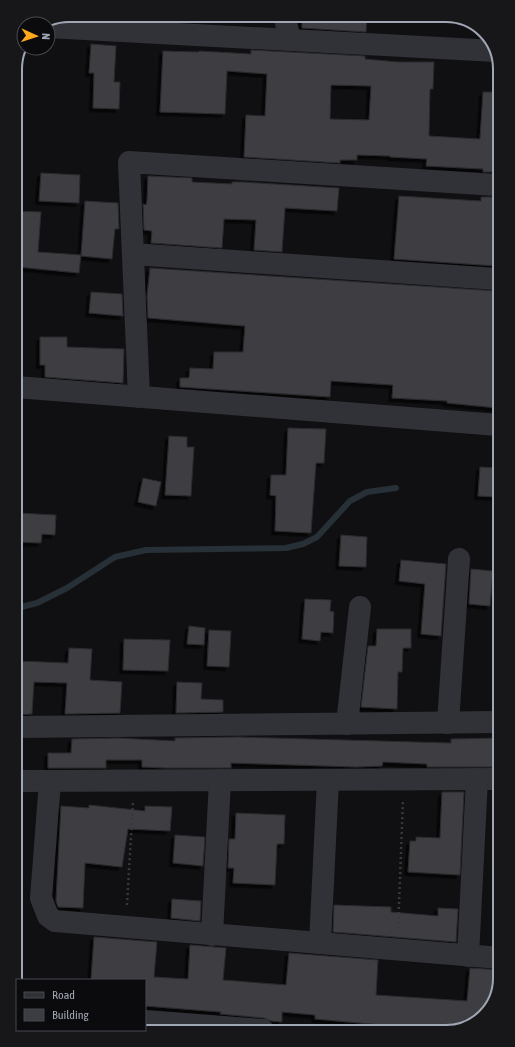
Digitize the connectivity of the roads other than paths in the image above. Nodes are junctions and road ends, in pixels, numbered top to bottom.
1 (286, 22) edge
2 (56, 26) edge
3 (290, 38) junction
4 (489, 51) edge
5 (493, 185) edge
6 (133, 254) junction
7 (493, 279) edge
8 (22, 387) edge
9 (139, 397) junction
10 (493, 425) edge
11 (459, 559) dead end
12 (360, 607) dead end
13 (493, 722) edge
14 (448, 723) junction
15 (347, 724) junction
16 (22, 727) edge
17 (478, 779) junction
18 (493, 779) edge
19 (220, 780) junction
20 (328, 780) junction
21 (22, 781) edge
22 (50, 781) junction
23 (212, 934) junction
24 (320, 943) junction
25 (468, 956) junction
26 (493, 958) edge
27 (146, 1021) edge
28 (184, 1025) edge

1 - 3 street
2 - 3 street
3 - 4 street
5 - 6 street
6 - 7 street
6 - 9 street
8 - 9 street
9 - 10 street
11 - 14 street
12 - 15 street
13 - 14 street
14 - 15 street
15 - 16 street
17 - 18 street
17 - 20 street
17 - 25 street
19 - 20 street
19 - 22 street
19 - 23 street
20 - 24 street
21 - 22 street
22 - 23 street
23 - 24 street
24 - 25 street
25 - 26 street
27 - 28 street

